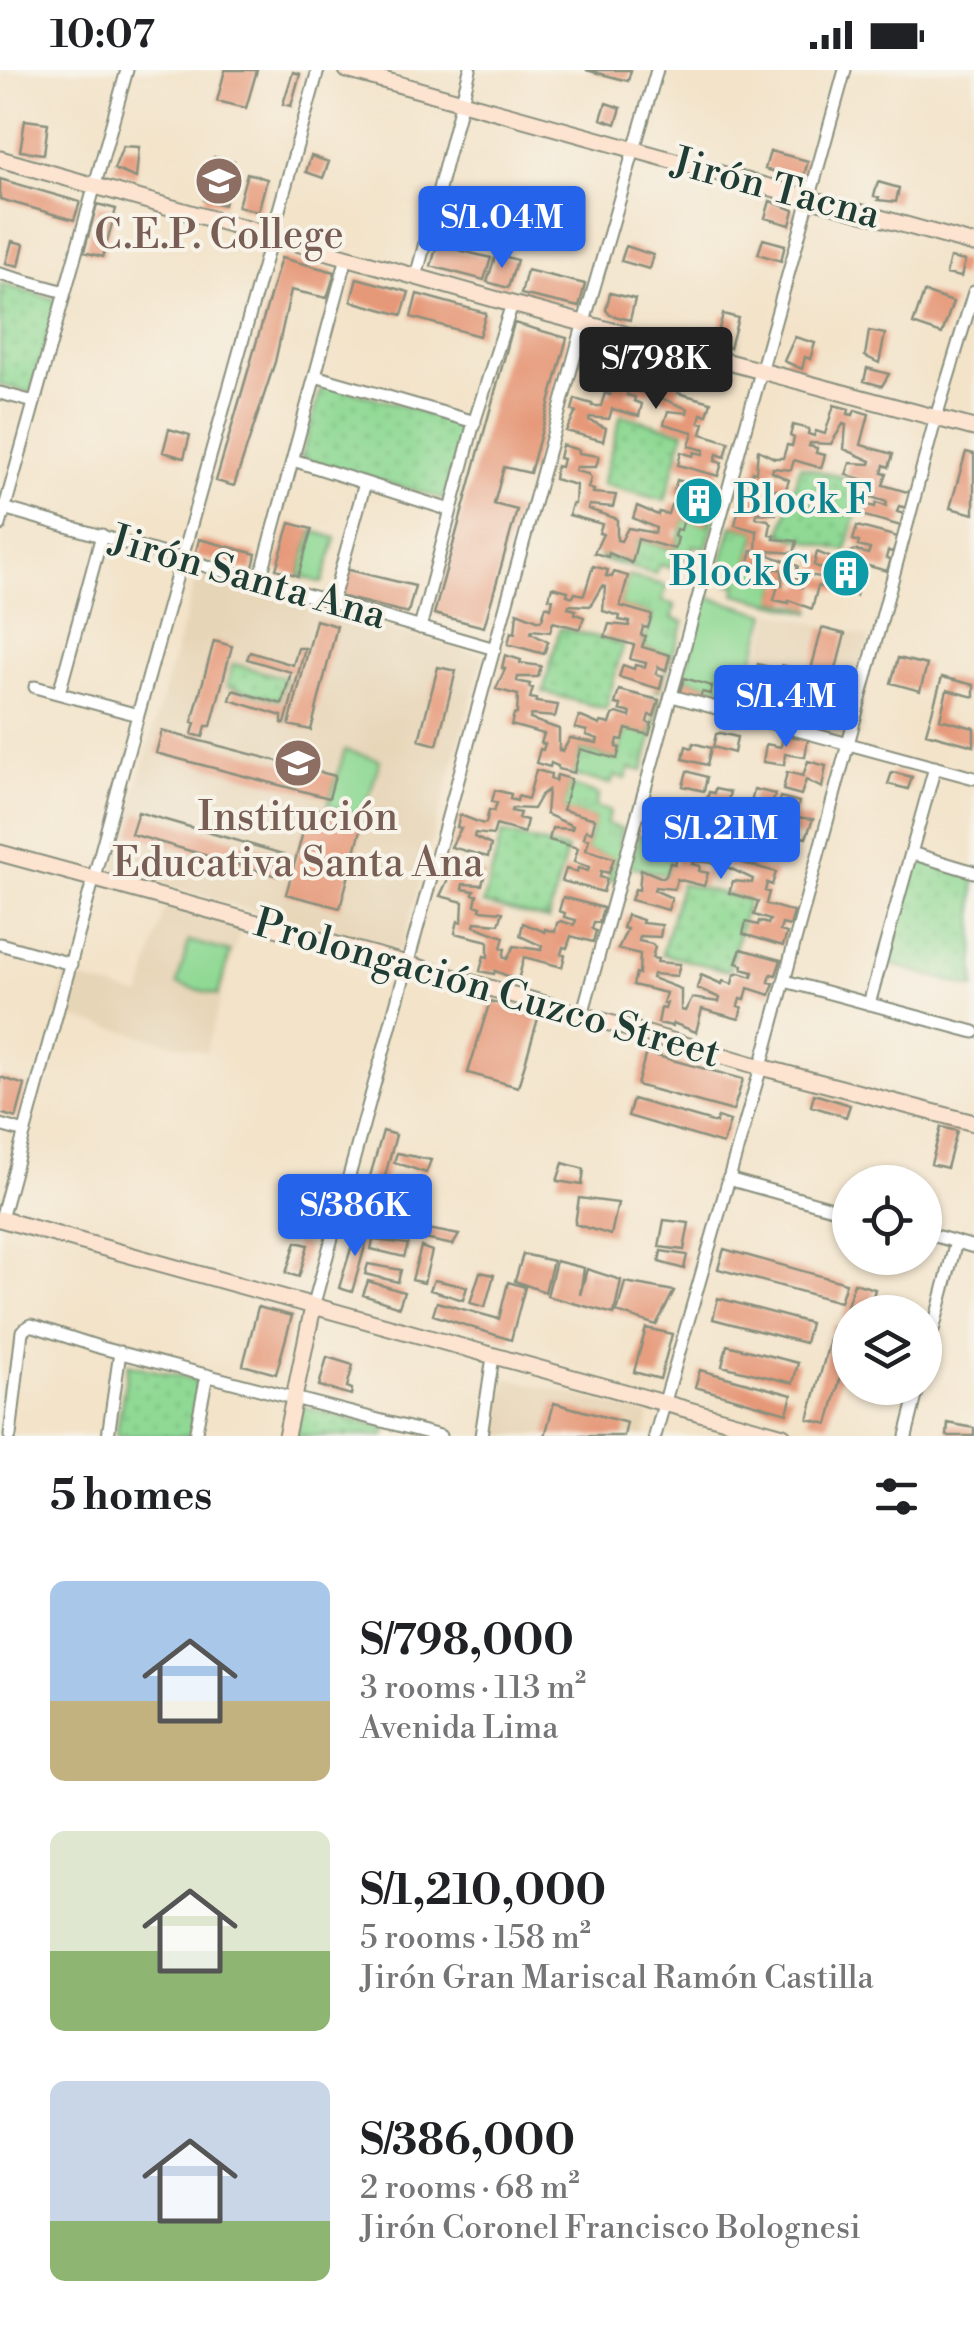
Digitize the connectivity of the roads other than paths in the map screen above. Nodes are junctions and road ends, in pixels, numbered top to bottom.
1 (127, 70) edge
2 (318, 70) edge
3 (347, 70) edge
4 (470, 70) edge
5 (656, 70) edge
6 (846, 70) edge
7 (462, 100) junction
8 (635, 150) junction
9 (0, 159) edge
10 (94, 187) junction
11 (808, 198) junction
12 (274, 236) junction
13 (974, 244) edge
14 (347, 257) junction
15 (0, 274) edge
16 (416, 277) junction
17 (65, 292) junction
18 (974, 292) edge
19 (512, 304) junction
20 (584, 322) junction
21 (763, 370) junction
22 (315, 376) junction
23 (0, 393) edge
24 (34, 402) junction
25 (936, 417) junction
26 (474, 422) junction
27 (974, 428) edge
28 (293, 460) junction
29 (365, 483) junction
30 (2, 508) edge
31 (450, 510) junction
32 (0, 525) edge
33 (102, 535) junction
34 (183, 559) junction
35 (260, 580) junction
36 (332, 602) junction
37 (420, 628) junction
38 (495, 648) junction
39 (35, 686) dead end
40 (59, 693) junction
41 (672, 696) junction
42 (138, 715) junction
43 (848, 742) junction
44 (935, 767) junction
45 (974, 778) edge
46 (0, 853) edge
47 (912, 853) junction
48 (974, 872) edge
49 (94, 880) junction
50 (0, 944) edge
51 (71, 964) junction
52 (407, 964) junction
53 (785, 981) junction
54 (869, 1004) junction
55 (582, 1015) junction
56 (974, 1032) edge
57 (761, 1068) junction
58 (974, 1123) edge
59 (0, 1125) edge
60 (25, 1132) junction
61 (728, 1179) junction
62 (832, 1208) edge
63 (0, 1219) edge
64 (942, 1238) edge
65 (956, 1242) junction
66 (974, 1247) edge
67 (942, 1295) edge
68 (314, 1306) junction
69 (120, 1352) junction
70 (493, 1356) junction
71 (207, 1375) junction
72 (293, 1398) junction
73 (665, 1403) junction
74 (914, 1405) edge
75 (395, 1430) edge
76 (10, 1436) edge
77 (108, 1436) edge
78 (195, 1436) edge
79 (286, 1436) edge
80 (440, 1436) edge
81 (481, 1436) edge
82 (656, 1436) edge
83 (783, 1436) edge
84 (906, 1436) edge

1 - 10 street
2 - 12 street
3 - 7 street, Jirón Tacna
4 - 7 street
5 - 8 street
6 - 11 street
7 - 8 street, Jirón Tacna
7 - 16 street
8 - 11 street, Jirón Tacna
8 - 20 street
9 - 10 street
10 - 12 street
10 - 17 street
11 - 13 street, Jirón Tacna
11 - 21 street
12 - 14 street
12 - 34 street
14 - 16 street
14 - 22 street
15 - 17 street
16 - 19 street
17 - 24 street
18 - 25 street
19 - 20 street
19 - 26 street
20 - 21 street
20 - 38 street
21 - 25 street
21 - 41 street
22 - 26 street
22 - 28 street
23 - 24 street
24 - 30 street
25 - 27 street
25 - 43 street
26 - 31 street
28 - 29 street
28 - 35 street
29 - 31 street
29 - 36 street
30 - 32 street
30 - 33 street, Jirón Santa Ana
31 - 37 street
33 - 34 street, Jirón Santa Ana
33 - 40 street
34 - 35 street, Jirón Santa Ana
34 - 42 street
35 - 36 street, Jirón Santa Ana
36 - 37 street, Jirón Santa Ana
37 - 38 street, Jirón Santa Ana
38 - 52 street
39 - 40 street
40 - 42 street
41 - 43 street
41 - 55 street
42 - 49 street
43 - 44 street
43 - 53 street
44 - 45 street
44 - 47 street
46 - 49 street, Prolongación Cuzco Street
47 - 48 street
47 - 54 street
49 - 51 street
49 - 52 street, Prolongación Cuzco Street
50 - 51 street
51 - 60 street
52 - 55 street, Prolongación Cuzco Street
52 - 68 street
53 - 54 street
53 - 57 street
54 - 56 street
55 - 57 street, Prolongación Cuzco Street
57 - 58 street, Prolongación Cuzco Street
57 - 61 street
59 - 60 street
60 - 63 street
61 - 62 street
61 - 73 street
63 - 68 street
64 - 65 street
65 - 66 street
65 - 67 street
68 - 70 street
68 - 72 street
69 - 71 street
69 - 76 street
69 - 77 street
70 - 73 street
70 - 81 street
71 - 72 street
71 - 78 street
72 - 75 street
72 - 79 street
73 - 82 street
73 - 83 street
74 - 84 street
75 - 80 street

